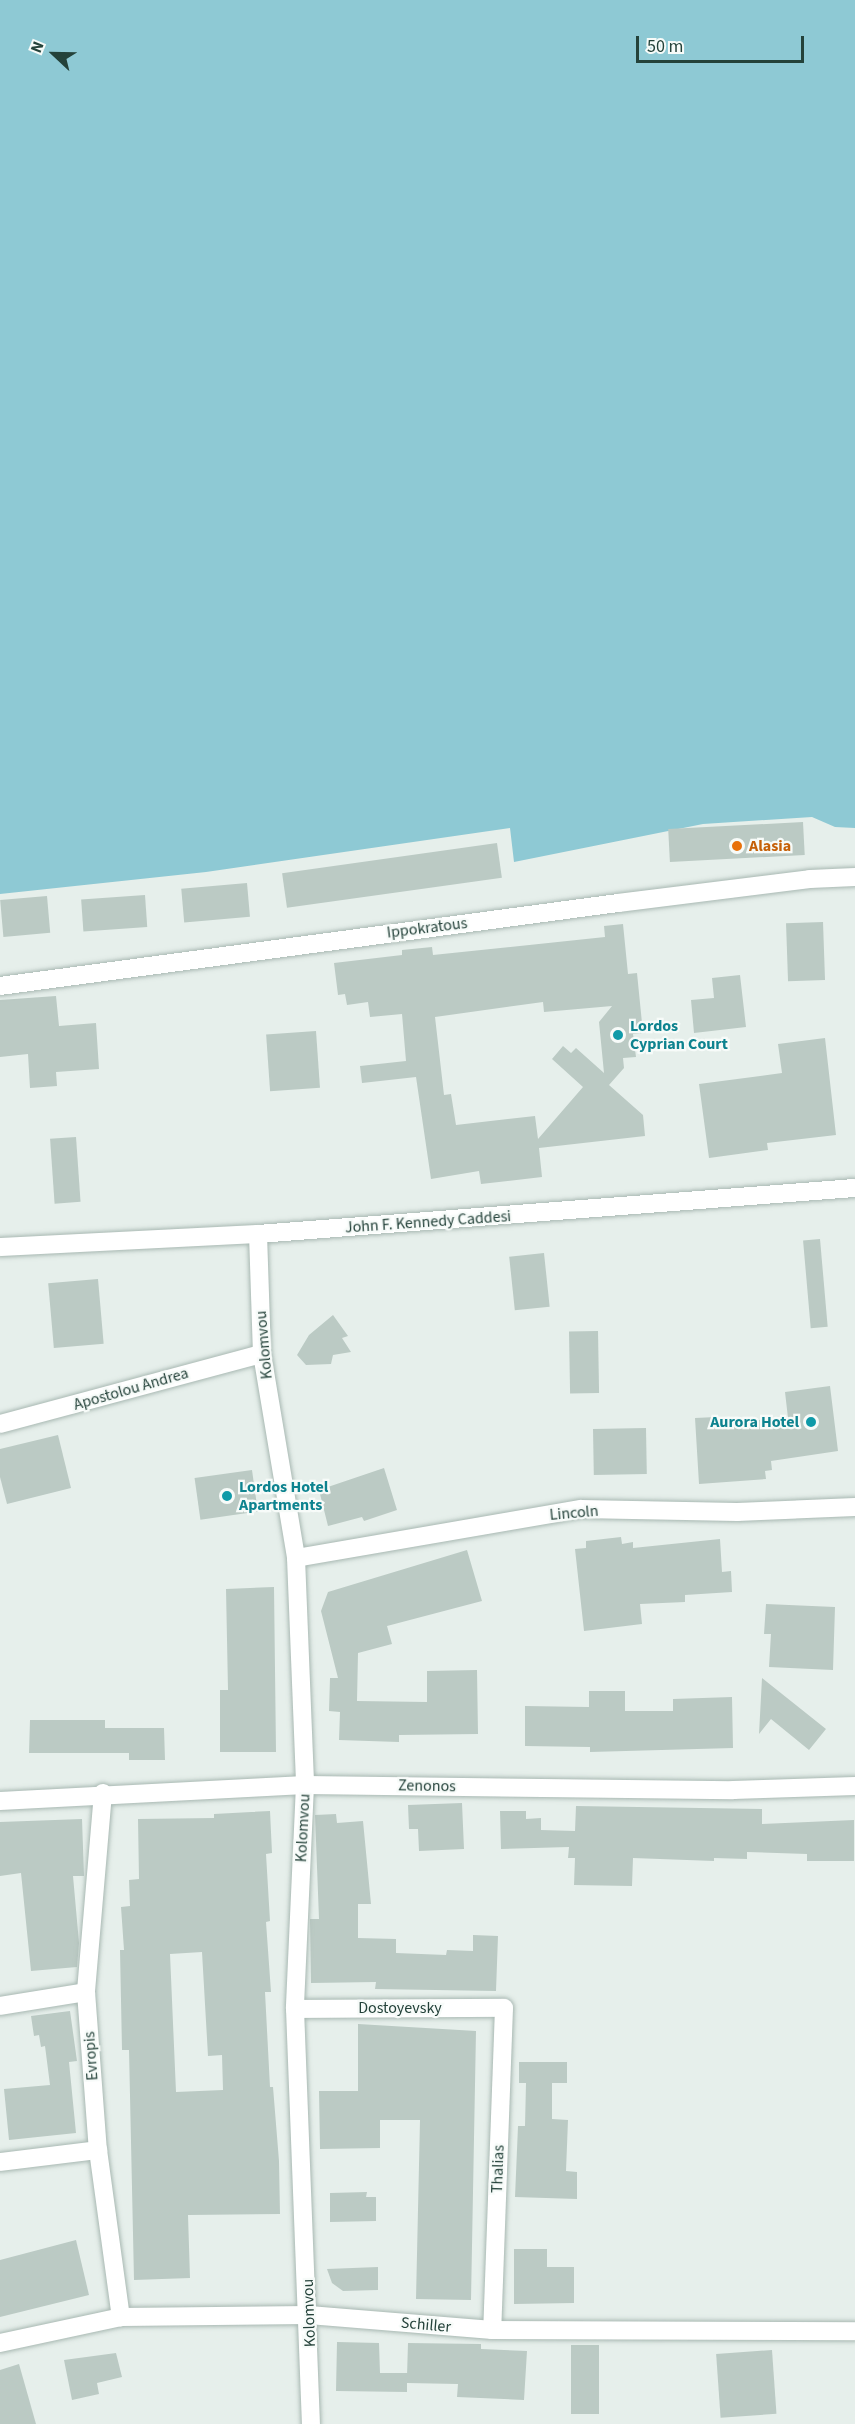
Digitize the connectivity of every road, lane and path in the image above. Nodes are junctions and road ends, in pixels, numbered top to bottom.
1 (855, 877) edge
2 (0, 986) edge
3 (855, 1188) edge
4 (258, 1234) junction
5 (0, 1247) edge
6 (262, 1354) junction
7 (0, 1424) edge
8 (855, 1508) edge
9 (296, 1558) junction
10 (305, 1785) junction
11 (855, 1786) edge
12 (103, 1793) junction
13 (0, 1801) edge
14 (86, 1992) junction
15 (0, 2006) edge
16 (504, 2008) joint
17 (295, 2009) junction
18 (98, 2150) junction
19 (0, 2162) edge
20 (309, 2315) junction
21 (122, 2317) junction
22 (492, 2330) junction
23 (855, 2331) edge
24 (0, 2343) edge
25 (310, 2424) edge

1 - 2 street, Ippokratous
3 - 4 street, John F. Kennedy Caddesi
4 - 5 street, John F. Kennedy Caddesi
4 - 6 street, Kolomvou
6 - 7 street, Apostolou Andrea
6 - 9 street, Kolomvou
8 - 9 street, Lincoln
9 - 10 street, Kolomvou
10 - 11 street, Zenonos
10 - 12 street, Zenonos
10 - 17 street, Kolomvou
12 - 13 street, Zenonos
12 - 14 street, Evropis
14 - 15 street
14 - 18 street, Evropis
16 - 17 street, Dostoyevsky
16 - 22 street, Thalias
17 - 20 street, Kolomvou
18 - 19 street
18 - 21 street, Evropis
20 - 21 street, Schiller
20 - 22 street, Schiller
20 - 25 street, Kolomvou
21 - 24 street, Schiller
22 - 23 street, Schiller

